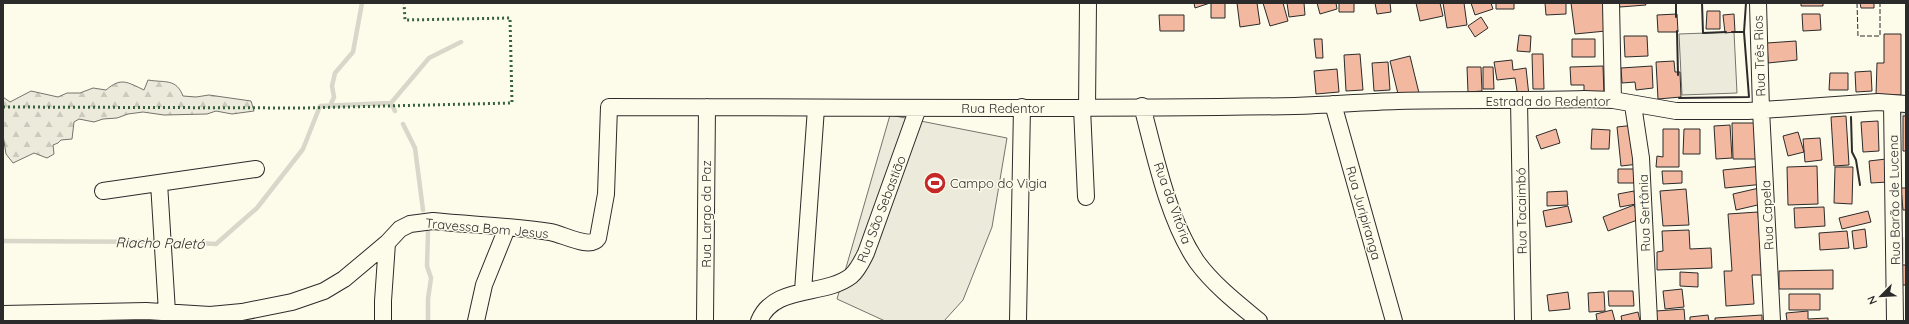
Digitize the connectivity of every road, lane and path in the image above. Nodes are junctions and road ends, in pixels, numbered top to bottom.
1 (1088, 3) edge
2 (1611, 3) edge
3 (1758, 3) edge
4 (1613, 100) junction
5 (1519, 101) junction
6 (1899, 103) edge
7 (1333, 104) junction
8 (1632, 105) junction
9 (1142, 106) junction
10 (609, 107) joint
11 (707, 107) junction
12 (1022, 107) junction
13 (816, 108) junction
14 (918, 108) junction
15 (1084, 108) junction
16 (1761, 110) junction
17 (256, 169) dead end
18 (159, 183) junction
19 (103, 191) dead end
20 (1086, 196) dead end
21 (507, 228) junction
22 (387, 243) junction
23 (803, 291) junction
24 (167, 312) junction
25 (3, 314) edge
26 (211, 319) edge
27 (383, 321) edge
28 (476, 321) edge
29 (705, 321) edge
30 (759, 321) edge
31 (1018, 321) edge
32 (1259, 321) edge
33 (1394, 321) edge
34 (1524, 321) edge
35 (1649, 321) edge
36 (1772, 321) edge
37 (1895, 321) edge

1 - 15 street
2 - 4 street
3 - 16 street, Rua Três Rios
4 - 5 street, Estrada do Redentor
4 - 8 street, Estrada do Redentor
5 - 7 street, Estrada do Redentor
5 - 34 street, Rua Tacaimbó
6 - 16 street, Estrada do Redentor
6 - 37 street, Rua Barão de Lucena
7 - 9 street, Rua Redentor
7 - 33 street, Rua Juripiranga
8 - 16 street, Estrada do Redentor
8 - 35 street, Rua Sertânia
9 - 15 street, Rua Redentor
9 - 32 street, Rua da Vitória
10 - 11 street, Rua Redentor
10 - 21 street, Travessa Bom Jesus
11 - 13 street, Rua Redentor
11 - 29 street, Rua Largo da Paz
12 - 14 street, Rua Redentor
12 - 15 street, Rua Redentor
12 - 31 street
13 - 14 street, Rua Redentor
13 - 23 street
14 - 23 street, Rua São Sebastião
15 - 20 street
16 - 36 street, Rua Capela
17 - 18 street
18 - 19 street
18 - 24 street
21 - 22 street, Travessa Bom Jesus
21 - 28 street
22 - 26 street, Travessa Bom Jesus
22 - 27 street
23 - 30 street, Rua São Sebastião
24 - 25 street, Travessa Bom Jesus
24 - 26 street, Travessa Bom Jesus

